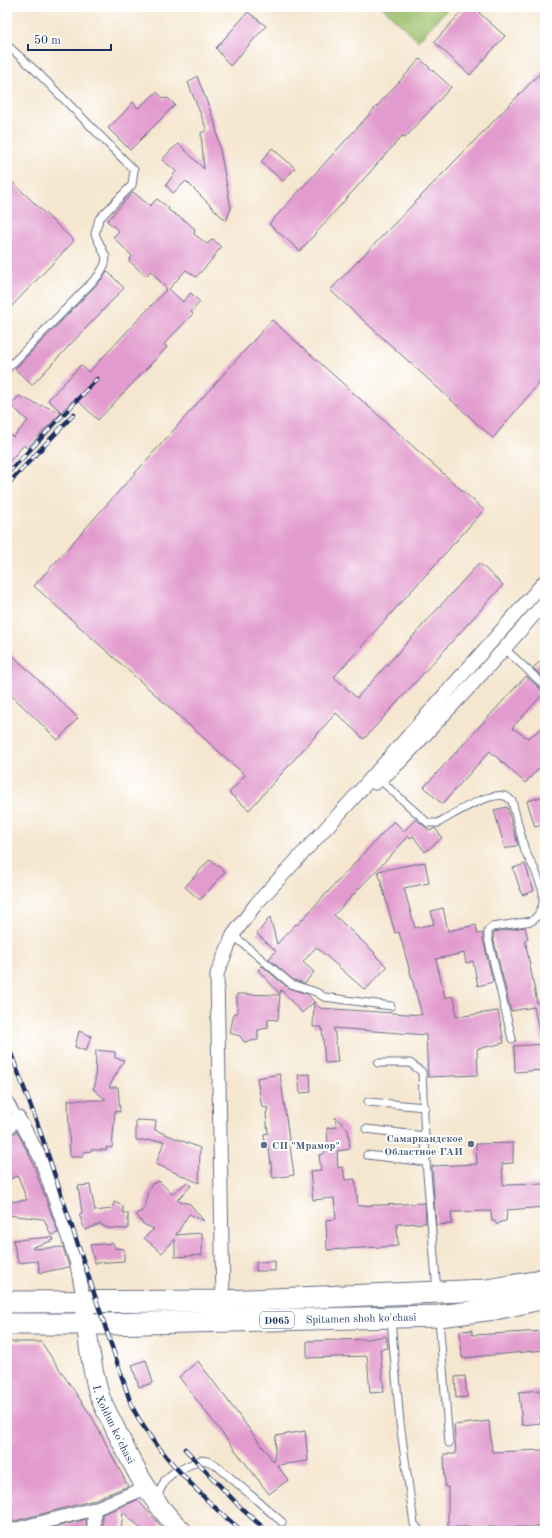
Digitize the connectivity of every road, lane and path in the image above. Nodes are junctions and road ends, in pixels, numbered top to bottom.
1 (7, 45) edge
2 (7, 369) edge
3 (545, 581) edge
4 (545, 602) edge
5 (505, 649) junction
6 (545, 686) edge
7 (380, 780) junction
8 (350, 802) junction
9 (233, 935) junction
10 (391, 1006) dead end
11 (512, 1039) dead end
12 (378, 1063) dead end
13 (7, 1096) edge
14 (368, 1102) dead end
15 (425, 1107) junction
16 (18, 1117) junction
17 (7, 1129) edge
18 (366, 1129) dead end
19 (425, 1136) junction
20 (368, 1155) dead end
21 (426, 1162) junction
22 (545, 1278) edge
23 (437, 1291) junction
24 (545, 1298) edge
25 (84, 1301) junction
26 (223, 1301) junction
27 (7, 1302) edge
28 (439, 1316) junction
29 (390, 1317) junction
30 (7, 1324) edge
31 (86, 1324) junction
32 (449, 1444) dead end
33 (151, 1494) junction
34 (94, 1509) junction
35 (282, 1522) dead end
36 (176, 1528) edge
37 (9, 1531) edge
38 (94, 1531) edge
39 (420, 1531) edge

1 - 2 lane
3 - 8 street
4 - 5 street
5 - 6 lane
5 - 7 street
7 - 8 street
7 - 11 lane
8 - 9 street
9 - 10 lane
9 - 26 street
12 - 15 lane
13 - 16 lane
14 - 15 lane
15 - 19 lane
16 - 17 street
16 - 25 street
18 - 19 lane
19 - 21 lane
20 - 21 lane
21 - 23 lane
22 - 23 main road, Spitamen shoh ko'chasi / D065
23 - 26 main road, Spitamen shoh ko'chasi / D065
24 - 28 main road, Spitamen shoh ko'chasi / D065
25 - 26 main road, Spitamen shoh ko'chasi / D065
25 - 27 main road, Spitamen shoh ko'chasi / D065
25 - 31 street, I. Xoldun ko'chasi
28 - 29 main road, Spitamen shoh ko'chasi / D065
28 - 32 lane
29 - 31 main road, Spitamen shoh ko'chasi / D065
29 - 39 lane
30 - 31 main road, Spitamen shoh ko'chasi / D065
31 - 33 street, I. Xoldun ko'chasi
33 - 34 street
33 - 35 lane
33 - 36 street, I. Xoldun ko'chasi
34 - 37 street
34 - 38 street

